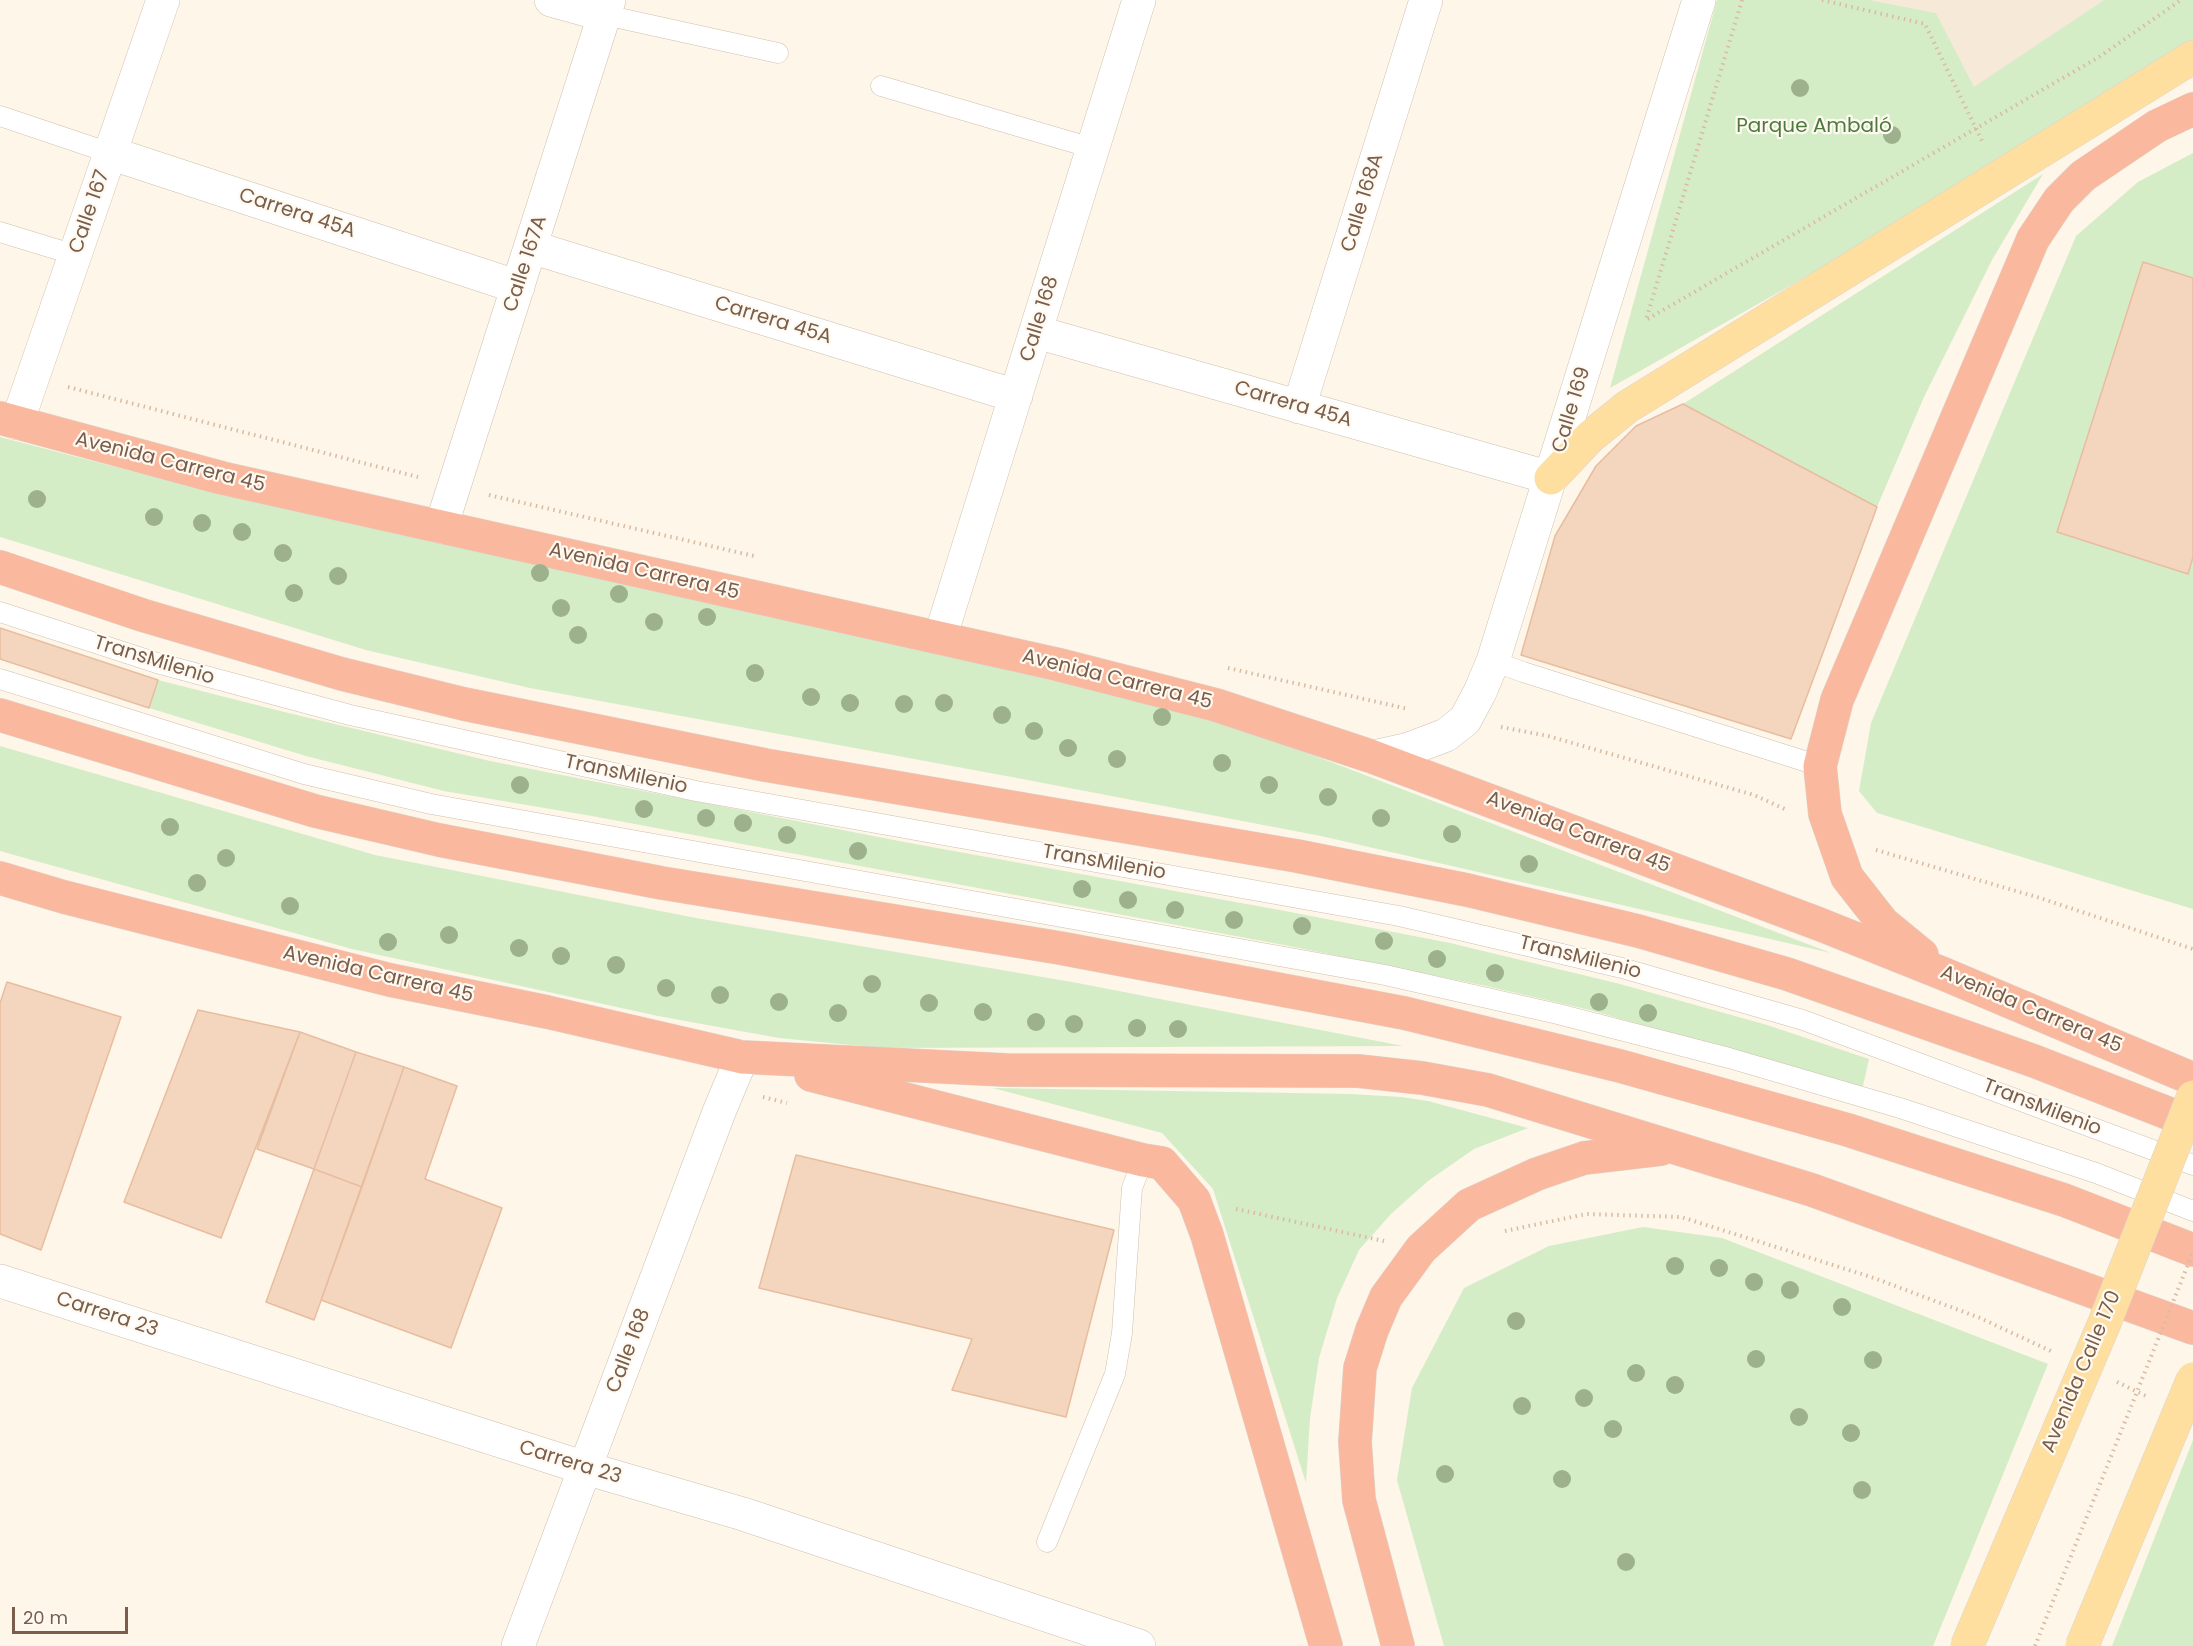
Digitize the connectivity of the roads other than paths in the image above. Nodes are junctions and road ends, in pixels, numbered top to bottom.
1 (163, 0) edge
2 (551, 0) edge
3 (1139, 0) edge
4 (1426, 0) edge
5 (1699, 0) edge
6 (607, 8) edge
7 (778, 53) dead end
8 (2193, 57) edge
9 (881, 86) dead end
10 (2193, 109) edge
11 (0, 116) edge
12 (1092, 148) junction
13 (110, 153) junction
14 (0, 232) edge
15 (531, 247) junction
16 (75, 255) junction
17 (518, 287) junction
18 (1036, 332) junction
19 (1016, 396) junction
20 (1299, 407) junction
21 (8, 421) edge
22 (1551, 478) junction
23 (441, 527) junction
24 (0, 567) edge
25 (0, 612) edge
26 (940, 638) junction
27 (1493, 661) junction
28 (0, 679) edge
29 (0, 715) edge
30 (1373, 757) junction
31 (1820, 766) junction
32 (0, 878) edge
33 (1944, 974) junction
34 (742, 1057) junction
35 (2193, 1079) edge
36 (2193, 1097) edge
37 (2193, 1123) edge
38 (1673, 1148) junction
39 (1143, 1160) junction
40 (2193, 1165) edge
41 (2193, 1211) edge
42 (2193, 1251) edge
43 (0, 1281) edge
44 (2193, 1328) edge
45 (2193, 1379) edge
46 (585, 1468) junction
47 (1047, 1542) dead end
48 (518, 1646) edge
49 (1139, 1646) edge
50 (1326, 1646) edge
51 (1398, 1646) edge
52 (1967, 1646) edge
53 (2082, 1646) edge

1 - 13 street, Calle 167
2 - 6 street
3 - 12 street, Calle 168
4 - 20 street, Calle 168A
5 - 22 street, Calle 169
6 - 7 lane
6 - 15 street, Calle 167A
8 - 22 main road
9 - 12 lane
10 - 31 highway
11 - 13 lane
12 - 18 street, Calle 168
13 - 16 street, Calle 167
13 - 17 street, Carrera 45A
14 - 16 lane
15 - 17 street, Calle 167A
15 - 19 street, Carrera 45A
16 - 21 street, Calle 167
17 - 23 street, Calle 167A
18 - 19 street, Calle 168
18 - 20 street, Carrera 45A
19 - 26 street, Calle 168
20 - 22 street, Carrera 45A
21 - 23 highway, Avenida Carrera 45
22 - 27 street, Calle 169
23 - 26 highway, Avenida Carrera 45
24 - 37 highway
25 - 40 lane, TransMilenio
26 - 30 highway, Avenida Carrera 45
27 - 30 street, Calle 169
27 - 31 lane
28 - 41 lane
29 - 42 highway
30 - 33 highway, Avenida Carrera 45
31 - 33 highway
32 - 34 highway, Avenida Carrera 45
33 - 35 highway, Avenida Carrera 45
34 - 38 highway, Avenida Carrera 45
34 - 39 highway
34 - 46 street, Calle 168
36 - 52 main road, Avenida Calle 170, bridge
38 - 44 highway, Avenida Carrera 45
38 - 51 highway
39 - 47 lane
39 - 50 highway
43 - 46 street, Carrera 23
45 - 53 main road, bridge
46 - 48 street, Calle 168
46 - 49 street, Carrera 23

